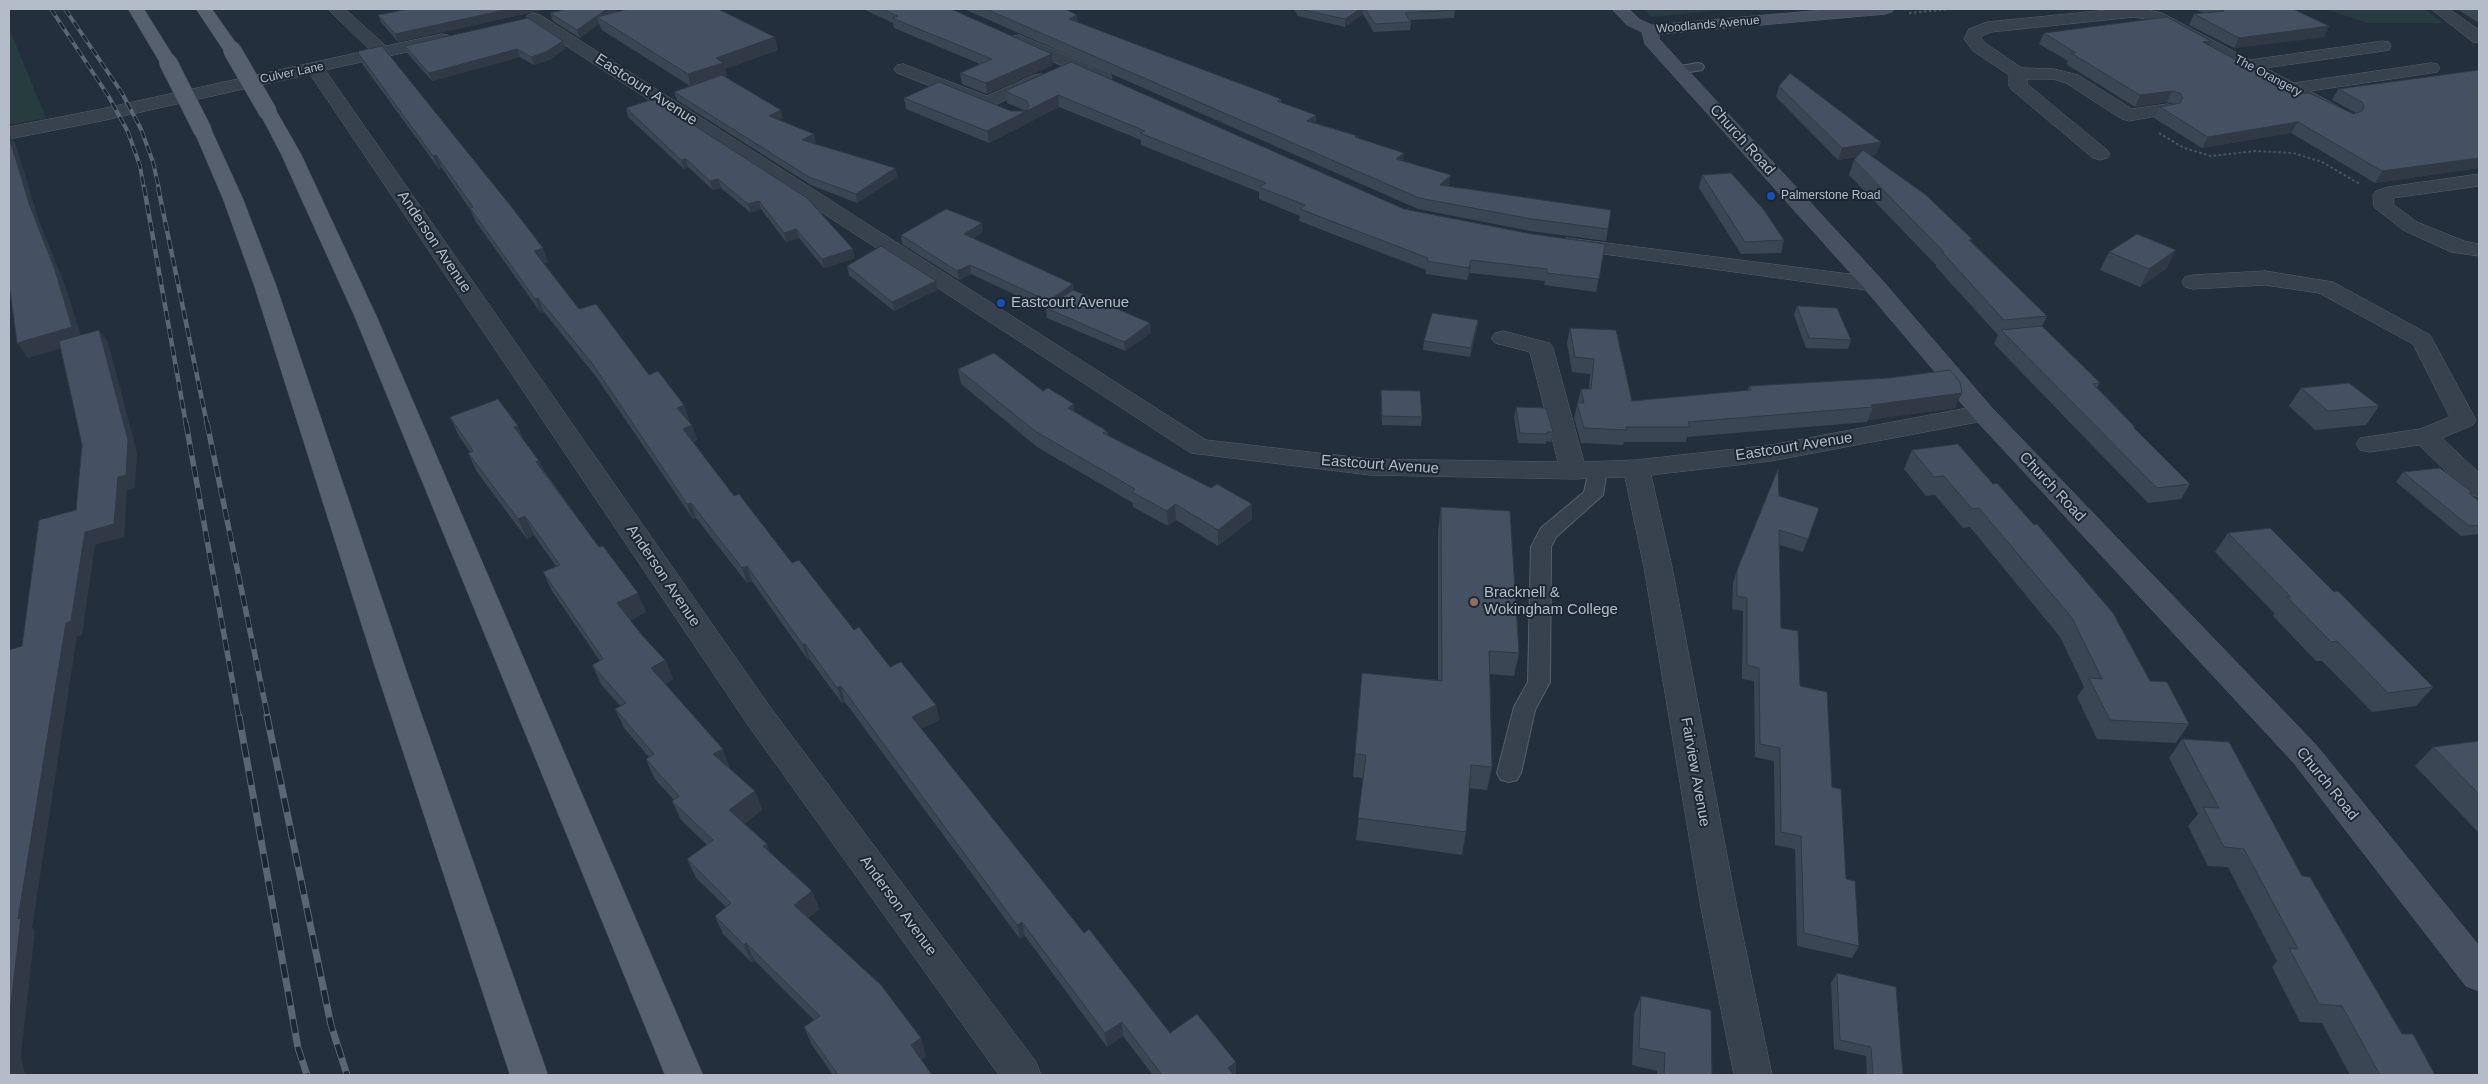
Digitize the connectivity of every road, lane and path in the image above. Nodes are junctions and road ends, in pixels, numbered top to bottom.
1 (136, 9) edge
2 (204, 9) edge
3 (336, 9) edge
4 (1620, 9) edge
5 (1886, 9) edge
6 (2181, 9) edge
7 (2439, 9) edge
8 (558, 12) edge
9 (2081, 12) edge
10 (2156, 16) junction
11 (1650, 30) junction
12 (1002, 32) edge
13 (458, 36) edge
14 (2479, 38) edge
15 (2383, 46) dead end
16 (383, 53) junction
17 (2318, 56) junction
18 (1074, 64) junction
19 (2248, 65) junction
20 (1698, 67) dead end
21 (315, 68) junction
22 (2431, 68) dead end
23 (903, 69) dead end
24 (1678, 70) junction
25 (2018, 73) junction
26 (2360, 78) junction
27 (1118, 84) edge
28 (2291, 89) junction
29 (987, 103) junction
30 (2167, 109) edge
31 (1012, 113) edge
32 (2129, 114) junction
33 (2347, 118) edge
34 (2067, 128) junction
35 (2154, 130) joint
36 (9, 132) edge
37 (2044, 132) dead end
38 (2100, 154) dead end
39 (2479, 180) edge
40 (2383, 195) junction
41 (1549, 241) edge
42 (2479, 250) edge
43 (2196, 273) dead end
44 (1873, 284) junction
45 (1503, 338) dead end
46 (1983, 413) junction
47 (2472, 423) edge
48 (2425, 436) junction
49 (2369, 444) dead end
50 (1636, 468) junction
51 (1598, 470) junction
52 (1573, 471) junction
53 (2479, 488) edge
54 (1509, 773) dead end
55 (2479, 974) edge
56 (529, 1075) edge
57 (684, 1075) edge
58 (1022, 1075) edge
59 (1753, 1075) edge

1 - 56 main road, bridge
2 - 57 main road, bridge
3 - 16 street
4 - 11 main road
5 - 11 main road, Woodlands Avenue
6 - 10 street, The Orangery
7 - 14 street
8 - 52 street, Eastcourt Avenue
9 - 10 street, The Orangery
9 - 25 street, The Orangery
10 - 19 street, The Orangery
11 - 24 main road, Church Road
12 - 18 street
13 - 16 street, Culver Lane
15 - 17 street
16 - 21 street, Culver Lane
17 - 19 street
17 - 26 street
18 - 27 street
18 - 29 street
19 - 28 street, The Orangery
20 - 24 lane
21 - 36 street, Culver Lane
21 - 58 street, Anderson Avenue
22 - 26 street
23 - 29 street
24 - 44 main road, Church Road
25 - 32 street
25 - 34 street
26 - 28 street
28 - 33 street, The Orangery
29 - 31 street
30 - 32 street
32 - 35 street
34 - 37 street
34 - 38 street
35 - 40 path
39 - 40 street
40 - 42 street
41 - 44 street
43 - 47 street
44 - 46 main road, Church Road
45 - 52 street
46 - 50 street, Eastcourt Avenue
46 - 55 main road, Church Road
47 - 48 street
48 - 49 street
48 - 53 street
50 - 51 street, Eastcourt Avenue
50 - 59 street, Fairview Avenue
51 - 52 street, Eastcourt Avenue
51 - 54 lane

